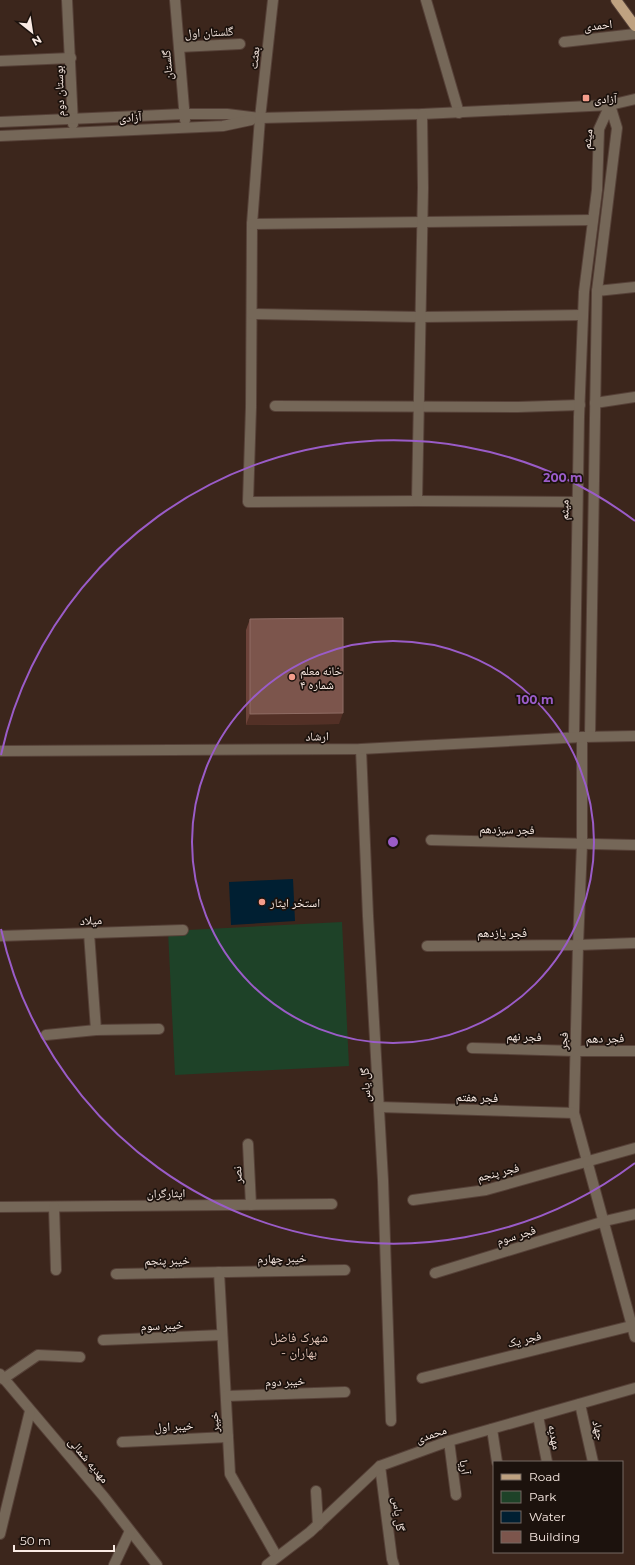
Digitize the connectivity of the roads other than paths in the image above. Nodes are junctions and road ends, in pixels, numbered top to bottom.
1 (67, 0) edge
2 (175, 0) edge
3 (273, 0) edge
4 (426, 0) edge
5 (616, 0) edge
6 (635, 26) edge
7 (635, 34) edge
8 (564, 42) dead end
9 (240, 44) dead end
10 (178, 47) junction
11 (71, 58) junction
12 (0, 61) edge
13 (635, 99) edge
14 (610, 105) junction
15 (459, 113) junction
16 (184, 114) junction
17 (422, 114) junction
18 (260, 118) junction
19 (72, 119) junction
20 (0, 122) edge
21 (185, 127) junction
22 (73, 132) junction
23 (0, 136) edge
24 (593, 220) junction
25 (422, 223) junction
26 (252, 224) junction
27 (635, 287) edge
28 (597, 291) junction
29 (252, 314) junction
30 (583, 316) junction
31 (420, 317) junction
32 (635, 398) edge
33 (595, 403) junction
34 (580, 405) junction
35 (275, 406) dead end
36 (419, 406) junction
37 (417, 501) junction
38 (577, 502) junction
39 (591, 716) junction
40 (574, 717) junction
41 (635, 736) edge
42 (582, 737) junction
43 (361, 749) junction
44 (0, 751) edge
45 (431, 840) dead end
46 (582, 844) junction
47 (635, 845) edge
48 (183, 930) dead end
49 (89, 933) junction
50 (0, 936) edge
51 (635, 942) edge
52 (578, 945) junction
53 (427, 946) dead end
54 (159, 1029) dead end
55 (96, 1030) junction
56 (46, 1035) dead end
57 (472, 1048) dead end
58 (575, 1051) junction
59 (635, 1051) edge
60 (379, 1107) junction
61 (574, 1112) junction
62 (248, 1144) dead end
63 (635, 1148) edge
64 (588, 1161) junction
65 (413, 1200) dead end
66 (332, 1204) dead end
67 (251, 1205) junction
68 (54, 1206) junction
69 (0, 1207) edge
70 (635, 1214) edge
71 (605, 1221) junction
72 (56, 1270) dead end
73 (345, 1270) dead end
74 (219, 1272) junction
75 (435, 1273) dead end
76 (116, 1274) dead end
77 (633, 1325) edge
78 (222, 1335) junction
79 (635, 1337) edge
80 (103, 1340) dead end
81 (80, 1357) dead end
82 (2, 1376) edge
83 (422, 1378) dead end
84 (635, 1388) edge
85 (345, 1392) dead end
86 (226, 1396) junction
87 (580, 1404) junction
88 (30, 1411) junction
89 (538, 1416) junction
90 (391, 1420) dead end
91 (492, 1429) junction
92 (228, 1437) junction
93 (449, 1441) junction
94 (122, 1442) dead end
95 (498, 1461) edge
96 (547, 1461) edge
97 (593, 1461) edge
98 (380, 1466) junction
99 (316, 1492) dead end
100 (456, 1495) dead end
101 (318, 1525) junction
102 (130, 1531) junction
103 (0, 1534) edge
104 (277, 1557) junction
105 (114, 1565) edge
106 (157, 1565) edge
107 (267, 1565) edge
108 (394, 1565) edge

1 - 11 street, بوستان دوم
2 - 10 street, گلستان
3 - 18 street, بعثت
4 - 15 street
5 - 6 main road
7 - 8 street, احمدی
9 - 10 street, گلستان اول
10 - 16 street, گلستان
11 - 12 street
11 - 19 street, بوستان دوم
13 - 14 street, آزادی
14 - 15 street, آزادی
14 - 24 street, میثم
14 - 28 street
15 - 17 street, آزادی
16 - 18 street, آزادی
16 - 19 street, آزادی
16 - 21 street, گلستان
17 - 18 street, آزادی
17 - 25 street
18 - 21 street, آزادی
18 - 26 street, بعثت
19 - 20 street, آزادی
19 - 22 street, بوستان دوم
21 - 22 street, آزادی
22 - 23 street, آزادی
24 - 25 street
24 - 30 street, میثم
25 - 26 street
25 - 31 street
26 - 29 street, بعثت
27 - 28 street
28 - 33 street
29 - 31 street
29 - 37 street, بعثت
30 - 31 street
30 - 34 street, میثم
31 - 36 street
32 - 33 street
33 - 39 street
34 - 36 street
34 - 38 street, میثم
35 - 36 street
36 - 37 street
37 - 38 street
38 - 40 street, میثم
39 - 40 street
39 - 42 street
40 - 42 street, میثم
41 - 42 street, ارشاد
42 - 43 street, ارشاد
42 - 46 street, فجر
43 - 44 street, ارشاد
43 - 60 street, گل یاس
45 - 46 street, فجر سیزدهم
46 - 47 street, فجر سیزدهم
46 - 52 street, فجر
48 - 49 street, میلاد
49 - 50 street, میلاد
49 - 55 street
51 - 52 street, فجر یازدهم
52 - 53 street, فجر یازدهم
52 - 58 street, فجر
54 - 55 street
55 - 56 street
57 - 58 street, فجر نهم
58 - 59 street, فجر دهم
58 - 61 street, فجر
60 - 61 street, فجر هفتم
60 - 90 street, گل یاس
61 - 64 street, فجر
62 - 67 street, نصر
63 - 64 street, فجر پنجم
64 - 65 street, فجر پنجم
64 - 71 street, فجر
66 - 67 street, ایثارگران
67 - 68 street, ایثارگران
68 - 69 street, ایثارگران
68 - 72 street
70 - 71 street, فجر سوم
71 - 75 street, فجر سوم
71 - 77 street, فجر
73 - 74 street, خیبر چهارم
74 - 76 street, خیبر پنجم
74 - 78 street, خیبر
77 - 79 street, فجر
77 - 83 street, فجر یک
78 - 80 street, خیبر سوم
78 - 86 street, خیبر
81 - 82 street
82 - 88 street, مهدیه شمالی
84 - 87 street, محمدی
85 - 86 street, خیبر دوم
86 - 92 street, خیبر
87 - 89 street, محمدی
87 - 97 street, جهاد
88 - 102 street, مهدیه شمالی
88 - 103 street
89 - 91 street, محمدی
89 - 96 street, مهدیه
91 - 93 street, محمدی
91 - 95 street
92 - 94 street, خیبر اول
92 - 104 street, خیبر
93 - 98 street, محمدی
93 - 100 street, آریا
98 - 101 street, محمدی
98 - 108 street, گل یاس
99 - 101 street
101 - 104 street, محمدی
102 - 105 street
102 - 106 street, مهدیه شمالی
104 - 107 street, محمدی

